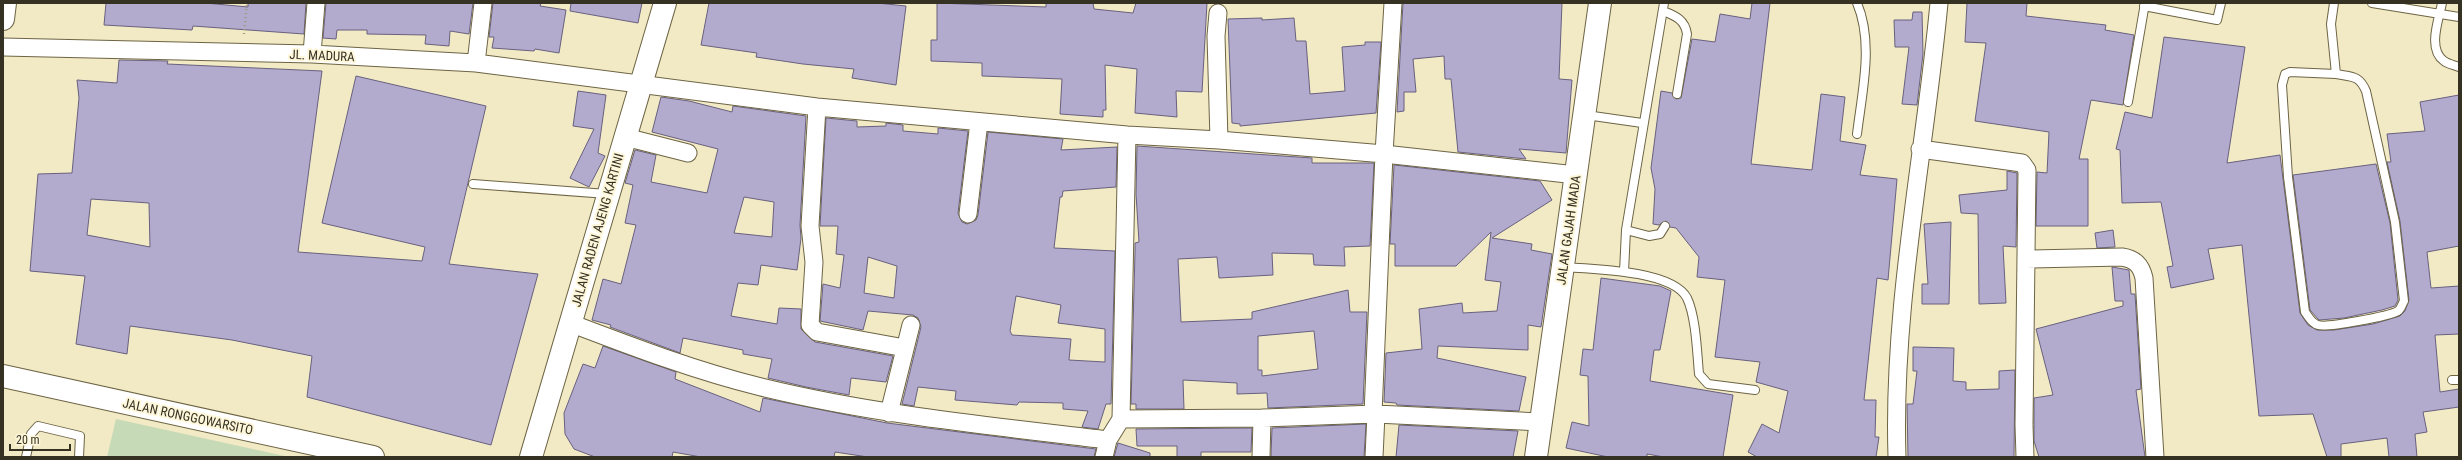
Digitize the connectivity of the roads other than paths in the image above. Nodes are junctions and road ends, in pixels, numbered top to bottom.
1 (5, 3) edge
2 (316, 3) edge
3 (483, 3) edge
4 (665, 3) edge
5 (1393, 3) edge
6 (1600, 3) edge
7 (1857, 3) edge
8 (1939, 3) edge
9 (2221, 3) edge
10 (2334, 3) edge
11 (2372, 3) edge
12 (2442, 3) edge
13 (2144, 4) edge
14 (1664, 7) edge
15 (1218, 13) dead end
16 (2440, 14) junction
17 (2459, 17) edge
18 (3, 19) edge
19 (3, 47) edge
20 (312, 54) junction
21 (476, 63) junction
22 (2459, 67) edge
23 (2336, 74) junction
24 (640, 85) junction
25 (1677, 94) dead end
26 (2128, 102) dead end
27 (817, 107) junction
28 (1584, 115) junction
29 (979, 122) junction
30 (1642, 123) junction
31 (1857, 134) dead end
32 (1127, 135) junction
33 (625, 137) junction
34 (1219, 140) junction
35 (1920, 150) junction
36 (688, 153) dead end
37 (1384, 154) junction
38 (1576, 175) junction
39 (473, 184) dead end
40 (608, 194) junction
41 (968, 214) dead end
42 (1665, 226) dead end
43 (1626, 230) junction
44 (2027, 260) junction
45 (1562, 267) junction
46 (1624, 272) junction
47 (570, 322) junction
48 (911, 325) dead end
49 (905, 348) junction
50 (3, 376) edge
51 (1755, 390) dead end
52 (889, 413) junction
53 (1375, 414) junction
54 (1262, 418) junction
55 (1121, 419) junction
56 (1541, 422) junction
57 (1108, 440) junction
58 (26, 457) edge
59 (79, 457) edge
60 (373, 457) edge
61 (530, 457) edge
62 (1104, 457) edge
63 (1261, 457) edge
64 (1374, 457) edge
65 (1536, 457) edge
66 (1897, 457) edge
67 (2026, 457) edge
68 (2155, 457) edge

1 - 18 main road
2 - 20 street
3 - 21 street
4 - 24 main road, JALAN RADEN AJENG KARTINI
5 - 37 street
6 - 28 main road, JALAN GAJAH MADA
7 - 31 lane
8 - 35 street
9 - 13 lane
10 - 23 lane
11 - 16 lane
12 - 16 lane
13 - 26 lane
14 - 25 lane
14 - 30 lane
15 - 34 street
16 - 17 lane
16 - 22 lane
19 - 20 street, JL. MADURA
20 - 21 street, JL. MADURA
21 - 24 street, JL. MADURA
23 - 23 lane
24 - 27 street, JL. MADURA
24 - 33 main road, JALAN RADEN AJENG KARTINI
27 - 29 street, JL. MADURA
27 - 49 street
28 - 30 lane
28 - 38 main road, JALAN GAJAH MADA
29 - 32 street, JL. MADURA
29 - 41 street
30 - 43 lane
32 - 34 street, JL. MADURA
32 - 55 street
33 - 36 street
33 - 40 main road, JALAN RADEN AJENG KARTINI
34 - 37 street, JL. MADURA
35 - 44 street
35 - 66 street
37 - 38 street, JL. MADURA
37 - 53 street
38 - 45 main road, JALAN GAJAH MADA
39 - 40 lane
40 - 47 main road, JALAN RADEN AJENG KARTINI
42 - 43 lane
43 - 46 lane
44 - 67 street
44 - 68 street
45 - 46 lane
45 - 56 main road, JALAN GAJAH MADA
46 - 51 lane
47 - 52 street
47 - 61 main road, JALAN RADEN AJENG KARTINI
48 - 49 street
49 - 52 street
50 - 60 main road, JALAN RONGGOWARSITO
52 - 57 street
53 - 54 street
53 - 56 street
53 - 64 street
54 - 55 street
54 - 63 street
55 - 57 street
56 - 65 main road, JALAN GAJAH MADA
57 - 62 street
58 - 59 lane

